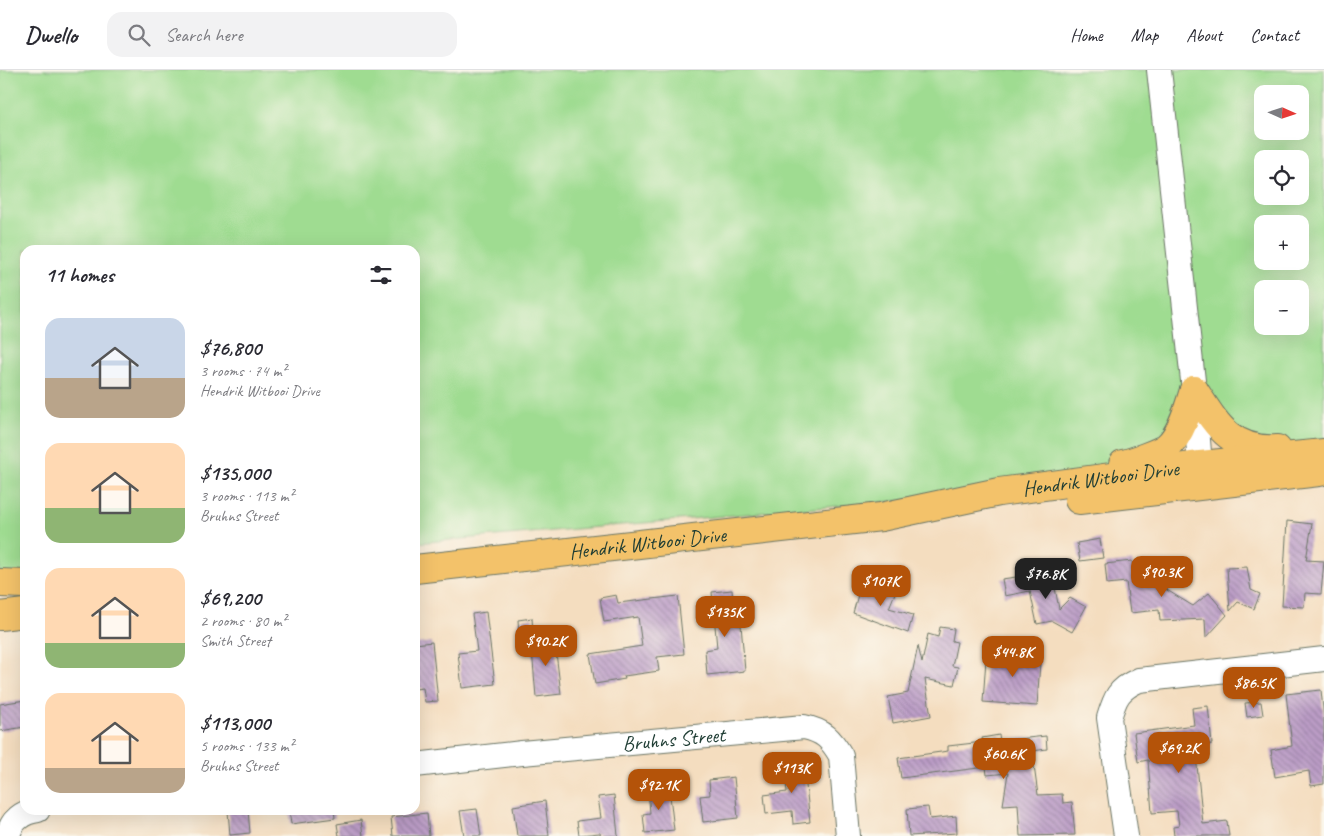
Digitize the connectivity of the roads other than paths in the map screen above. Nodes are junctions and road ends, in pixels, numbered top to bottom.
1 (1159, 70) edge
2 (1194, 390) junction
3 (1324, 446) edge
4 (1324, 453) edge
5 (1324, 471) edge
6 (1202, 475) junction
7 (999, 492) junction
8 (881, 517) junction
9 (420, 568) edge
10 (0, 583) edge
11 (20, 584) edge
12 (20, 614) edge
13 (0, 616) edge
14 (1324, 659) edge
15 (420, 764) edge
16 (21, 815) edge
17 (8, 836) edge
18 (848, 836) edge
19 (1126, 836) edge

1 - 2 street
2 - 3 main road
2 - 6 street
2 - 7 main road
4 - 6 main road, Hendrik Witbooi Drive
5 - 6 main road, Hendrik Witbooi Drive
6 - 7 main road, Hendrik Witbooi Drive
6 - 8 main road, Hendrik Witbooi Drive
7 - 8 main road, Hendrik Witbooi Drive
8 - 9 main road, Hendrik Witbooi Drive
10 - 11 main road
12 - 13 main road
14 - 19 street
15 - 18 street, Bruhns Street
16 - 17 street

